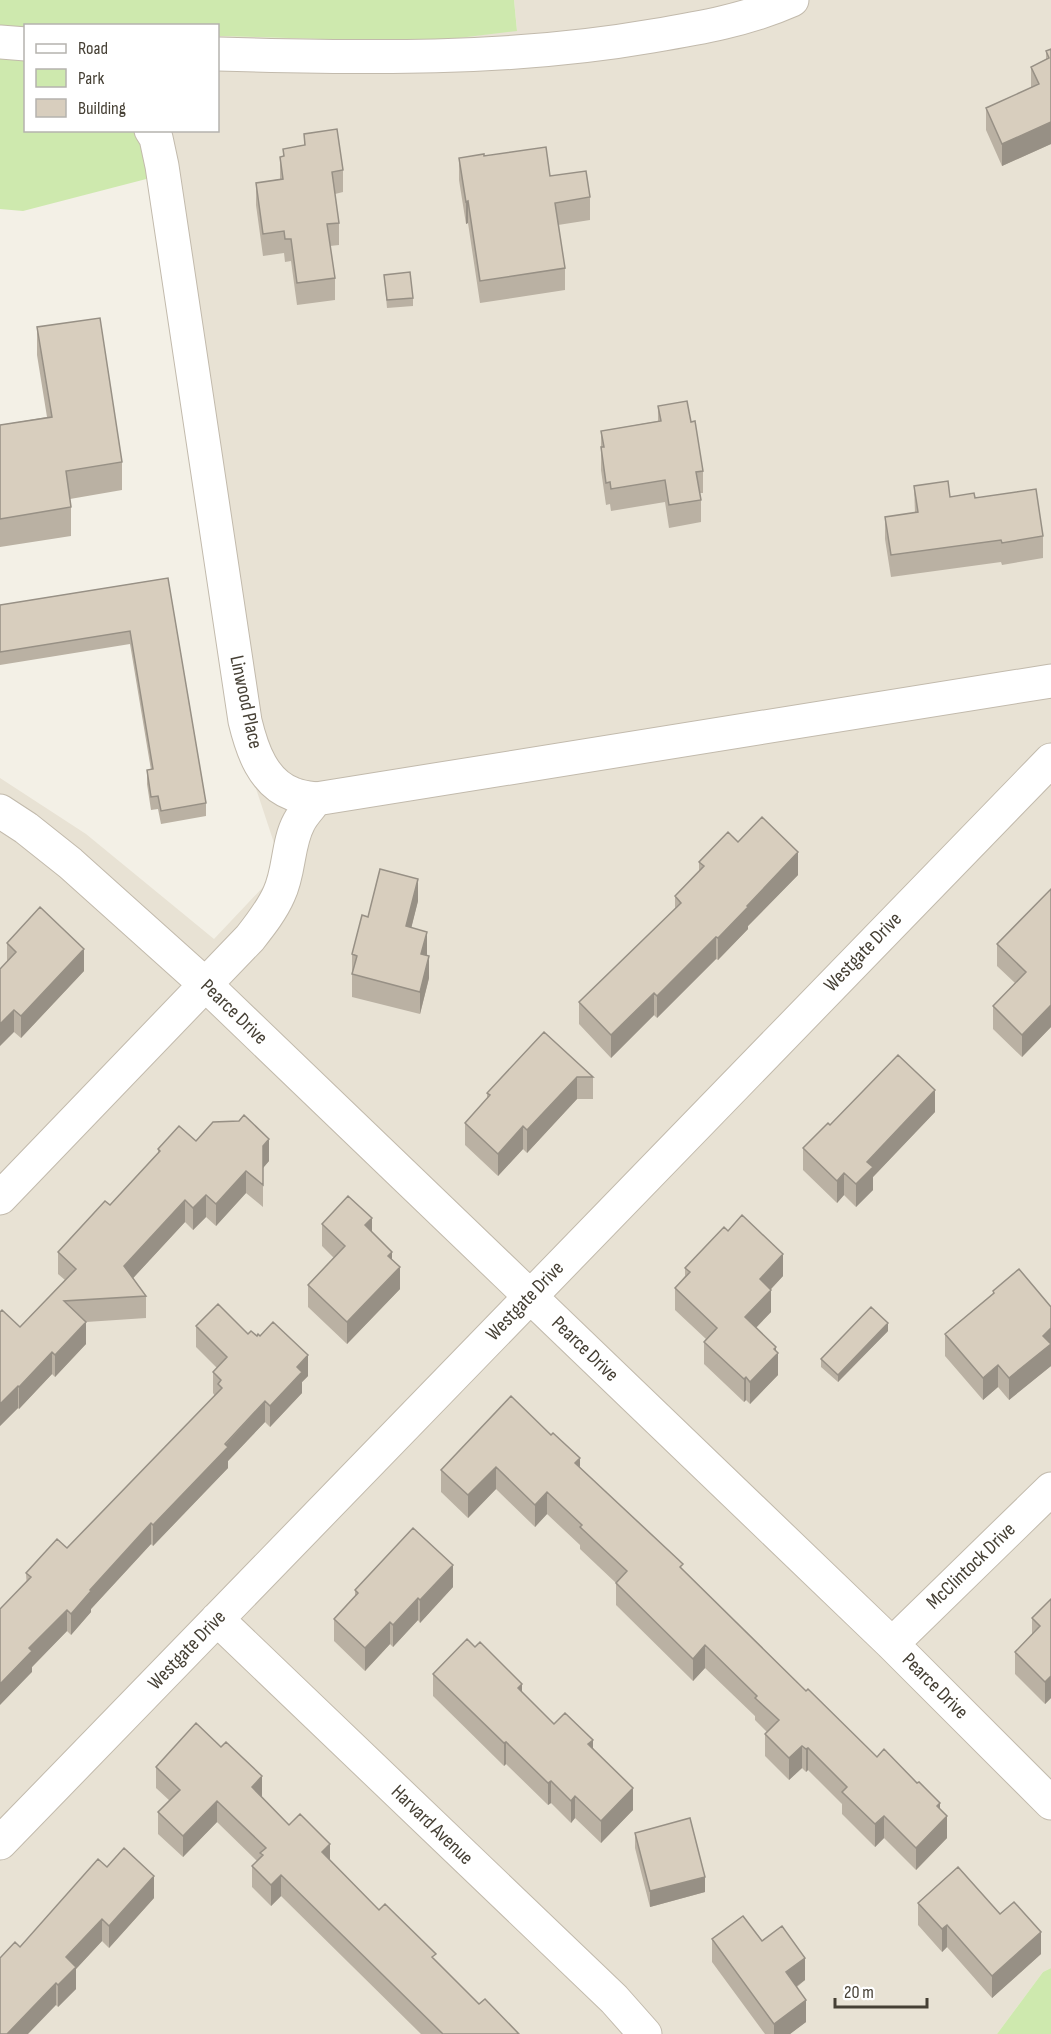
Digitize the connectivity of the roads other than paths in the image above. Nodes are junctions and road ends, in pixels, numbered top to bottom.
1 (792, 0) edge
2 (0, 42) edge
3 (24, 44) edge
4 (233, 54) edge
5 (219, 68) edge
6 (157, 141) edge
7 (1051, 681) edge
8 (1051, 760) edge
9 (316, 799) junction
10 (0, 811) edge
11 (206, 985) junction
12 (0, 1198) edge
13 (529, 1296) junction
14 (1051, 1489) edge
15 (217, 1618) junction
16 (892, 1644) junction
17 (1051, 1803) edge
18 (0, 1844) edge
19 (645, 2034) edge

1 - 4 street
2 - 3 street
4 - 5 street
6 - 9 street, Linwood Place
7 - 9 street
8 - 13 street, Westgate Drive
9 - 11 street
10 - 11 street, Pearce Drive
11 - 12 street
11 - 13 street, Pearce Drive
13 - 15 street, Westgate Drive
13 - 16 street, Pearce Drive
14 - 16 street, McClintock Drive
15 - 18 street, Westgate Drive
15 - 19 street, Harvard Avenue
16 - 17 street, Pearce Drive

